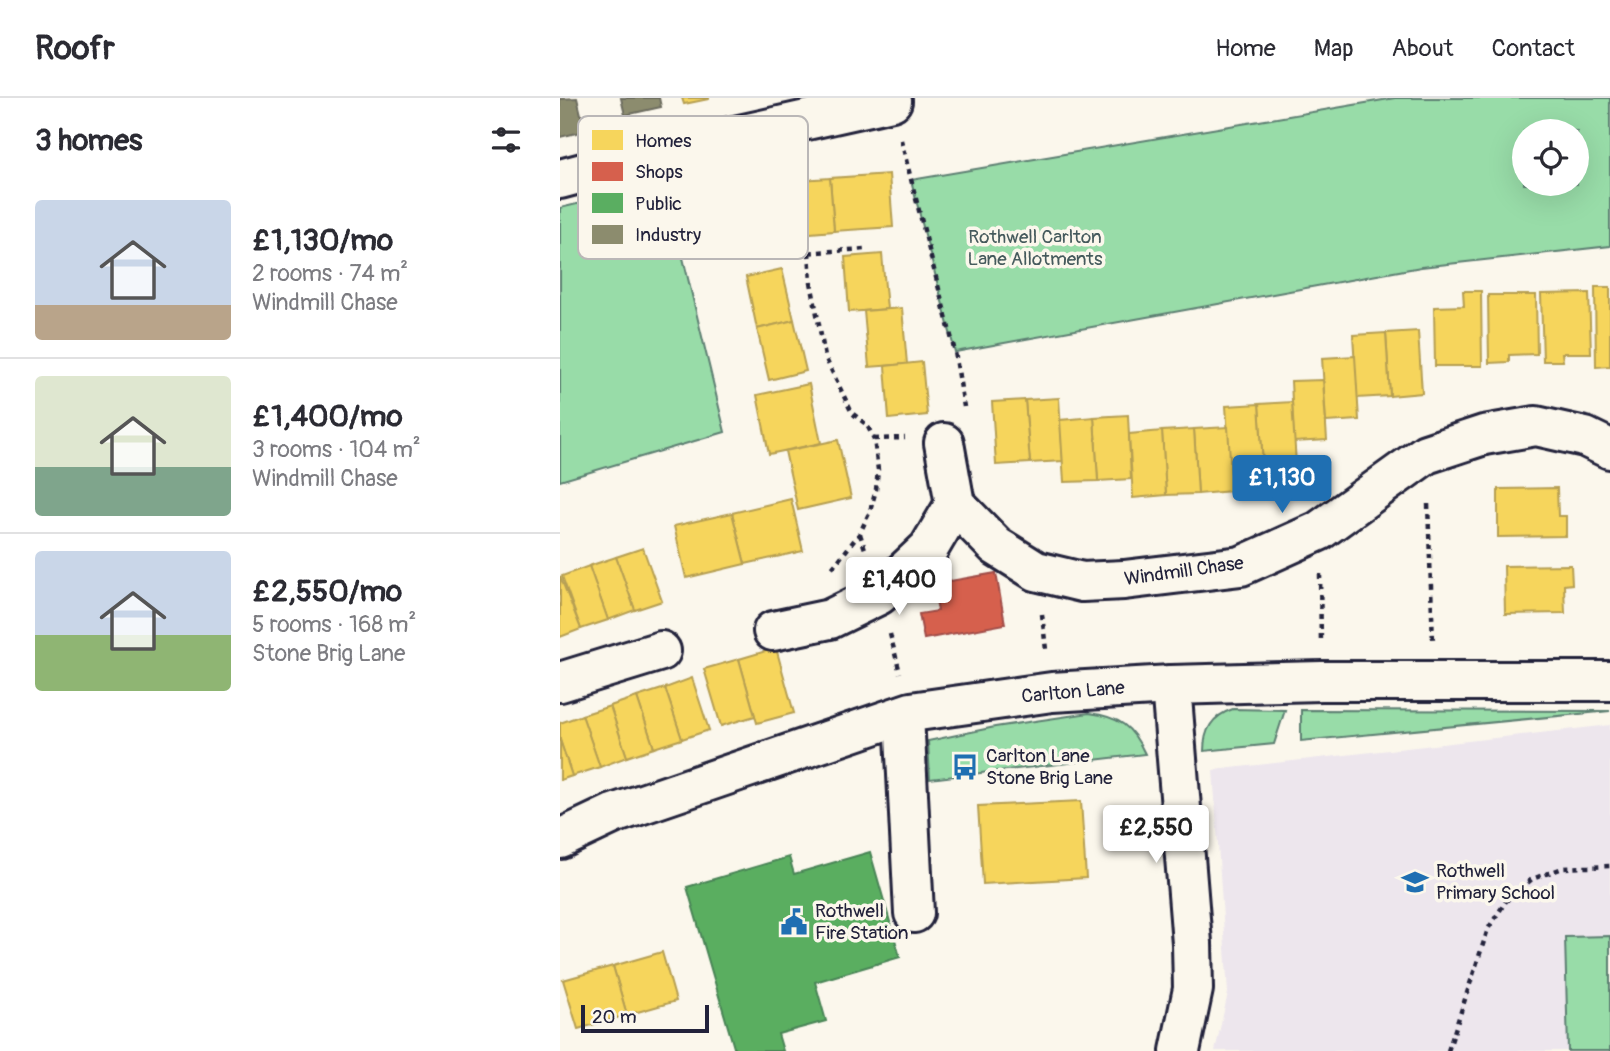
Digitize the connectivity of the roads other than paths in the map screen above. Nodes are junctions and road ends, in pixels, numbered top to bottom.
1 (891, 100) edge
2 (808, 119) edge
3 (578, 174) edge
4 (560, 179) edge
5 (944, 443) road end
6 (1610, 449) edge
7 (955, 504) junction
8 (773, 631) dead end
9 (661, 651) dead end
10 (1610, 681) edge
11 (560, 682) edge
12 (1171, 685) junction
13 (904, 715) junction
14 (560, 839) edge
15 (914, 913) dead end
16 (1180, 1051) edge

1 - 2 street
3 - 4 street
5 - 7 street
6 - 7 street, Windmill Chase
7 - 8 street
9 - 11 street
10 - 12 street, Carlton Lane
12 - 13 street, Carlton Lane
12 - 16 street
13 - 14 street, Carlton Lane
13 - 15 street

